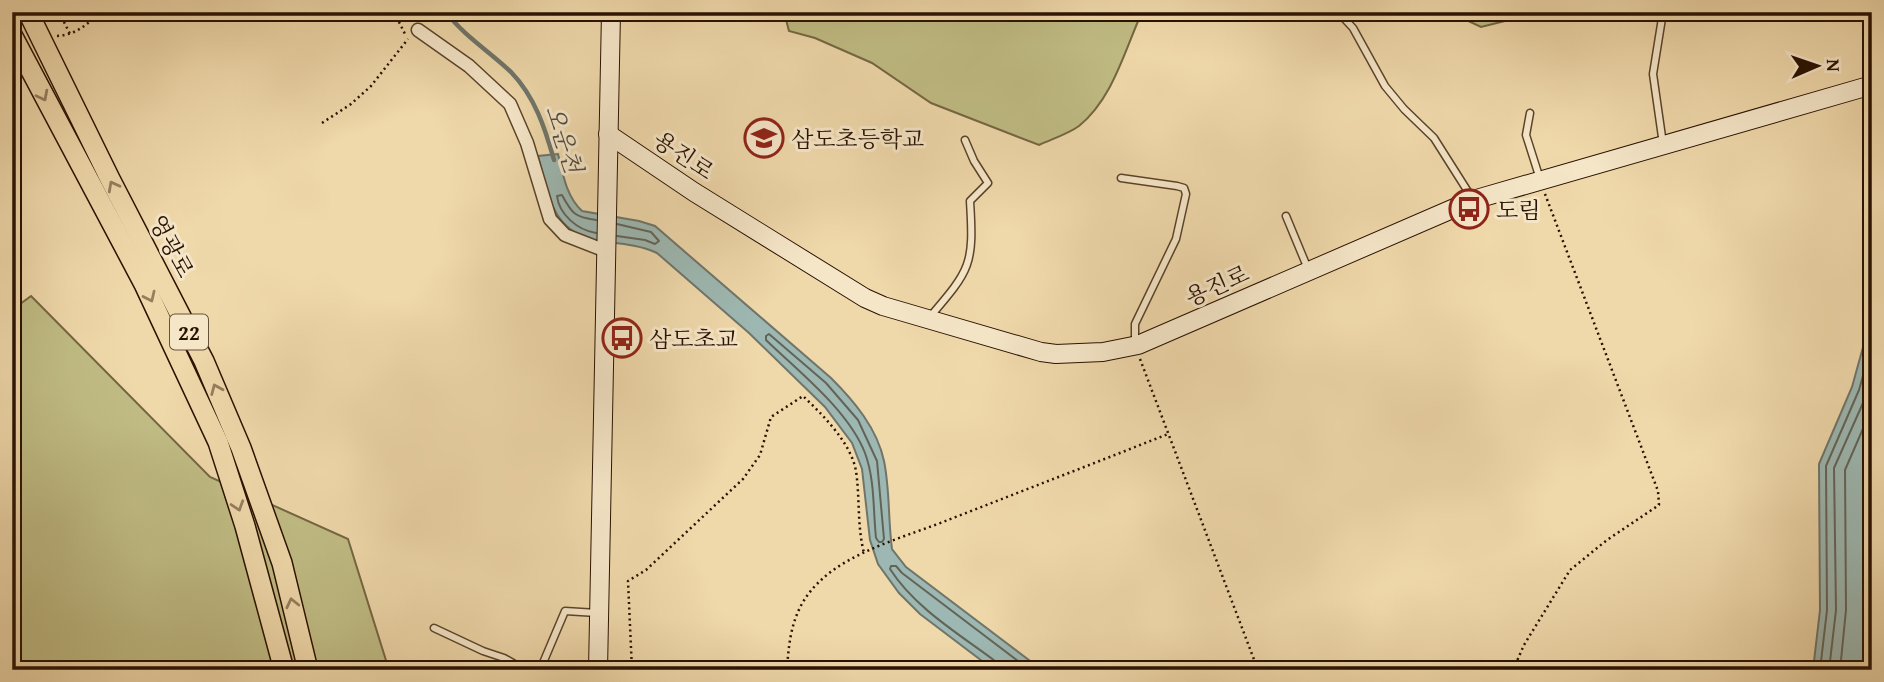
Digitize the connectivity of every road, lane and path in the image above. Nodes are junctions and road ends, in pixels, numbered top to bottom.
1 (28, 12) edge
2 (59, 12) edge
3 (100, 12) edge
4 (394, 12) edge
5 (611, 12) edge
6 (1338, 12) edge
7 (1663, 12) edge
8 (418, 30) joint
9 (12, 35) edge
10 (71, 35) junction
11 (54, 37) dead end
12 (407, 40) junction
13 (1872, 85) edge
14 (1530, 113) dead end
15 (322, 123) dead end
16 (608, 134) junction
17 (965, 140) dead end
18 (1664, 145) junction
19 (1121, 178) dead end
20 (1540, 181) junction
21 (1473, 200) junction
22 (1286, 216) dead end
23 (606, 251) junction
24 (1309, 271) junction
25 (928, 319) junction
26 (1135, 346) junction
27 (1168, 434) junction
28 (866, 552) junction
29 (599, 613) junction
30 (434, 628) dead end
31 (284, 670) edge
32 (308, 670) edge
33 (525, 670) edge
34 (540, 670) edge
35 (598, 670) edge
36 (632, 670) edge
37 (787, 670) edge
38 (1258, 670) edge
39 (1513, 670) edge

32 -> 1 main road, 영광로 / 22
2 - 10 path
3 - 10 path
4 - 12 path
5 - 16 main road
6 - 21 lane
7 - 18 lane
8 - 12 path
8 - 23 street
9 -> 31 main road, 영광로 / 22
10 - 11 path
12 - 15 path
13 - 18 main road, 용진로
14 - 20 lane
16 - 23 main road
16 - 25 main road, 용진로
17 - 25 lane
18 - 20 main road, 용진로
19 - 26 lane
20 - 21 main road, 용진로
20 - 39 path
21 - 24 main road, 용진로
22 - 24 lane
23 - 29 main road
24 - 26 main road, 용진로
25 - 26 main road, 용진로
26 - 27 path
27 - 28 path
27 - 38 path
28 - 36 path
28 - 37 path
29 - 34 lane
29 - 35 main road
30 - 33 lane

